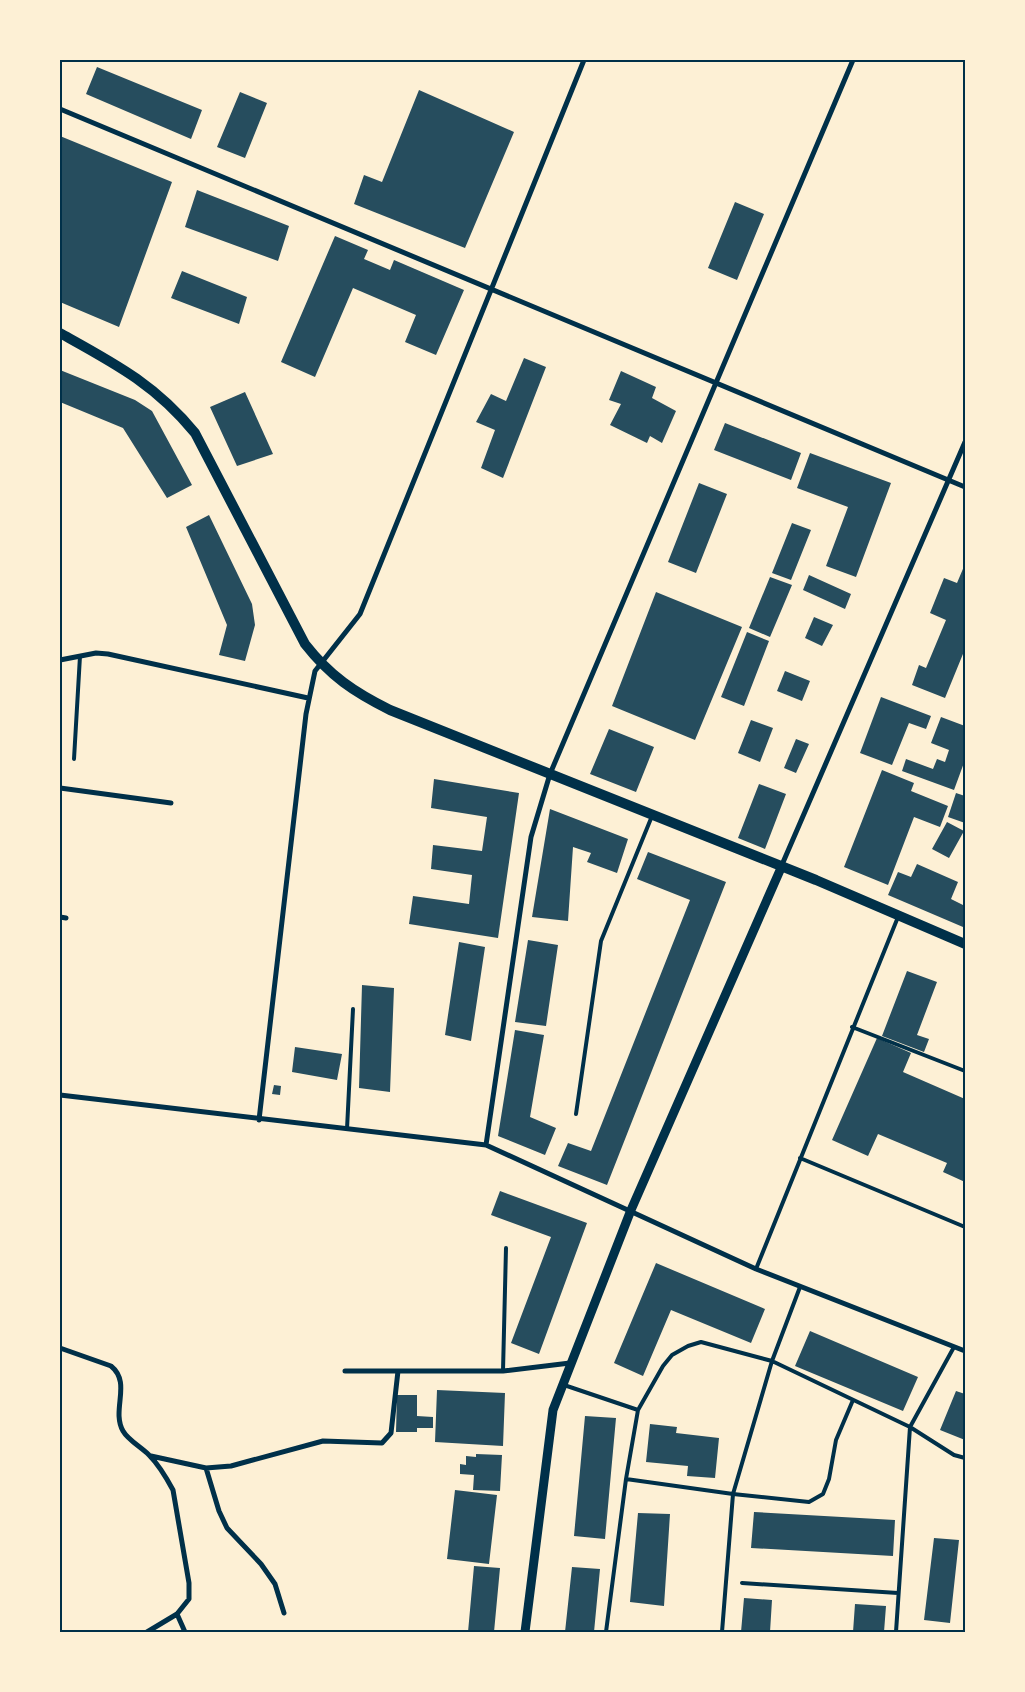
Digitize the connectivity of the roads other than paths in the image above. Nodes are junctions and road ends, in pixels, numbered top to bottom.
1 (584, 60) edge
2 (853, 60) edge
3 (60, 109) edge
4 (491, 289) junction
5 (60, 333) edge
6 (717, 384) junction
7 (965, 442) edge
8 (949, 481) junction
9 (965, 487) edge
10 (80, 656) junction
11 (60, 660) edge
12 (320, 663) junction
13 (308, 698) junction
14 (74, 759) dead end
15 (550, 774) junction
16 (60, 788) edge
17 (171, 803) dead end
18 (652, 816) junction
19 (781, 868) junction
20 (899, 915) junction
21 (965, 944) edge
22 (353, 1009) dead end
23 (852, 1027) junction
24 (965, 1071) edge
25 (60, 1096) edge
26 (576, 1114) dead end
27 (259, 1120) junction
28 (347, 1130) junction
29 (486, 1145) junction
30 (800, 1158) junction
31 (631, 1210) junction
32 (965, 1227) edge
33 (506, 1248) dead end
34 (756, 1268) junction
35 (800, 1287) junction
36 (954, 1347) junction
37 (60, 1348) edge
38 (965, 1351) edge
39 (772, 1361) junction
40 (570, 1363) junction
41 (345, 1371) dead end
42 (398, 1371) junction
43 (503, 1372) junction
44 (562, 1384) junction
45 (853, 1400) junction
46 (638, 1410) junction
47 (910, 1427) junction
48 (150, 1456) junction
49 (965, 1458) edge
50 (206, 1468) junction
51 (626, 1479) junction
52 (734, 1494) junction
53 (742, 1583) dead end
54 (898, 1593) junction
55 (284, 1613) dead end
56 (177, 1614) junction
57 (147, 1632) edge
58 (185, 1632) edge
59 (525, 1632) edge
60 (606, 1632) edge
61 (722, 1632) edge
62 (896, 1632) edge

1 - 4 street
2 - 6 street
3 - 4 street
4 - 6 street
4 - 12 street
5 - 12 main road
6 - 8 street
6 - 15 street
7 - 8 street
8 - 9 street
8 - 19 street
10 - 11 street
10 - 13 street
10 - 14 lane
12 - 13 street
12 - 15 main road
13 - 27 street
15 - 18 main road
15 - 29 street
16 - 17 street
18 - 19 main road
18 - 26 lane
19 - 20 main road
19 - 31 street
20 - 21 main road
20 - 23 lane
22 - 28 lane
23 - 24 lane
23 - 30 lane
25 - 27 street
27 - 28 street
28 - 29 street
29 - 31 street
30 - 32 lane
30 - 34 lane
31 - 34 street
31 - 40 street
33 - 43 lane
34 - 35 street
35 - 36 street
35 - 39 lane
36 - 38 street
36 - 47 lane
37 - 48 street
39 - 45 lane
39 - 46 lane
39 - 52 lane
40 - 43 street
40 - 44 street
41 - 42 street
42 - 43 street
42 - 50 street
44 - 46 lane
44 - 59 street
45 - 47 lane
45 - 52 lane
46 - 51 lane
47 - 49 lane
47 - 54 lane
48 - 50 street
48 - 56 street
50 - 55 street
51 - 52 lane
51 - 60 lane
52 - 61 lane
53 - 54 lane
54 - 62 lane
56 - 57 street
56 - 58 street

